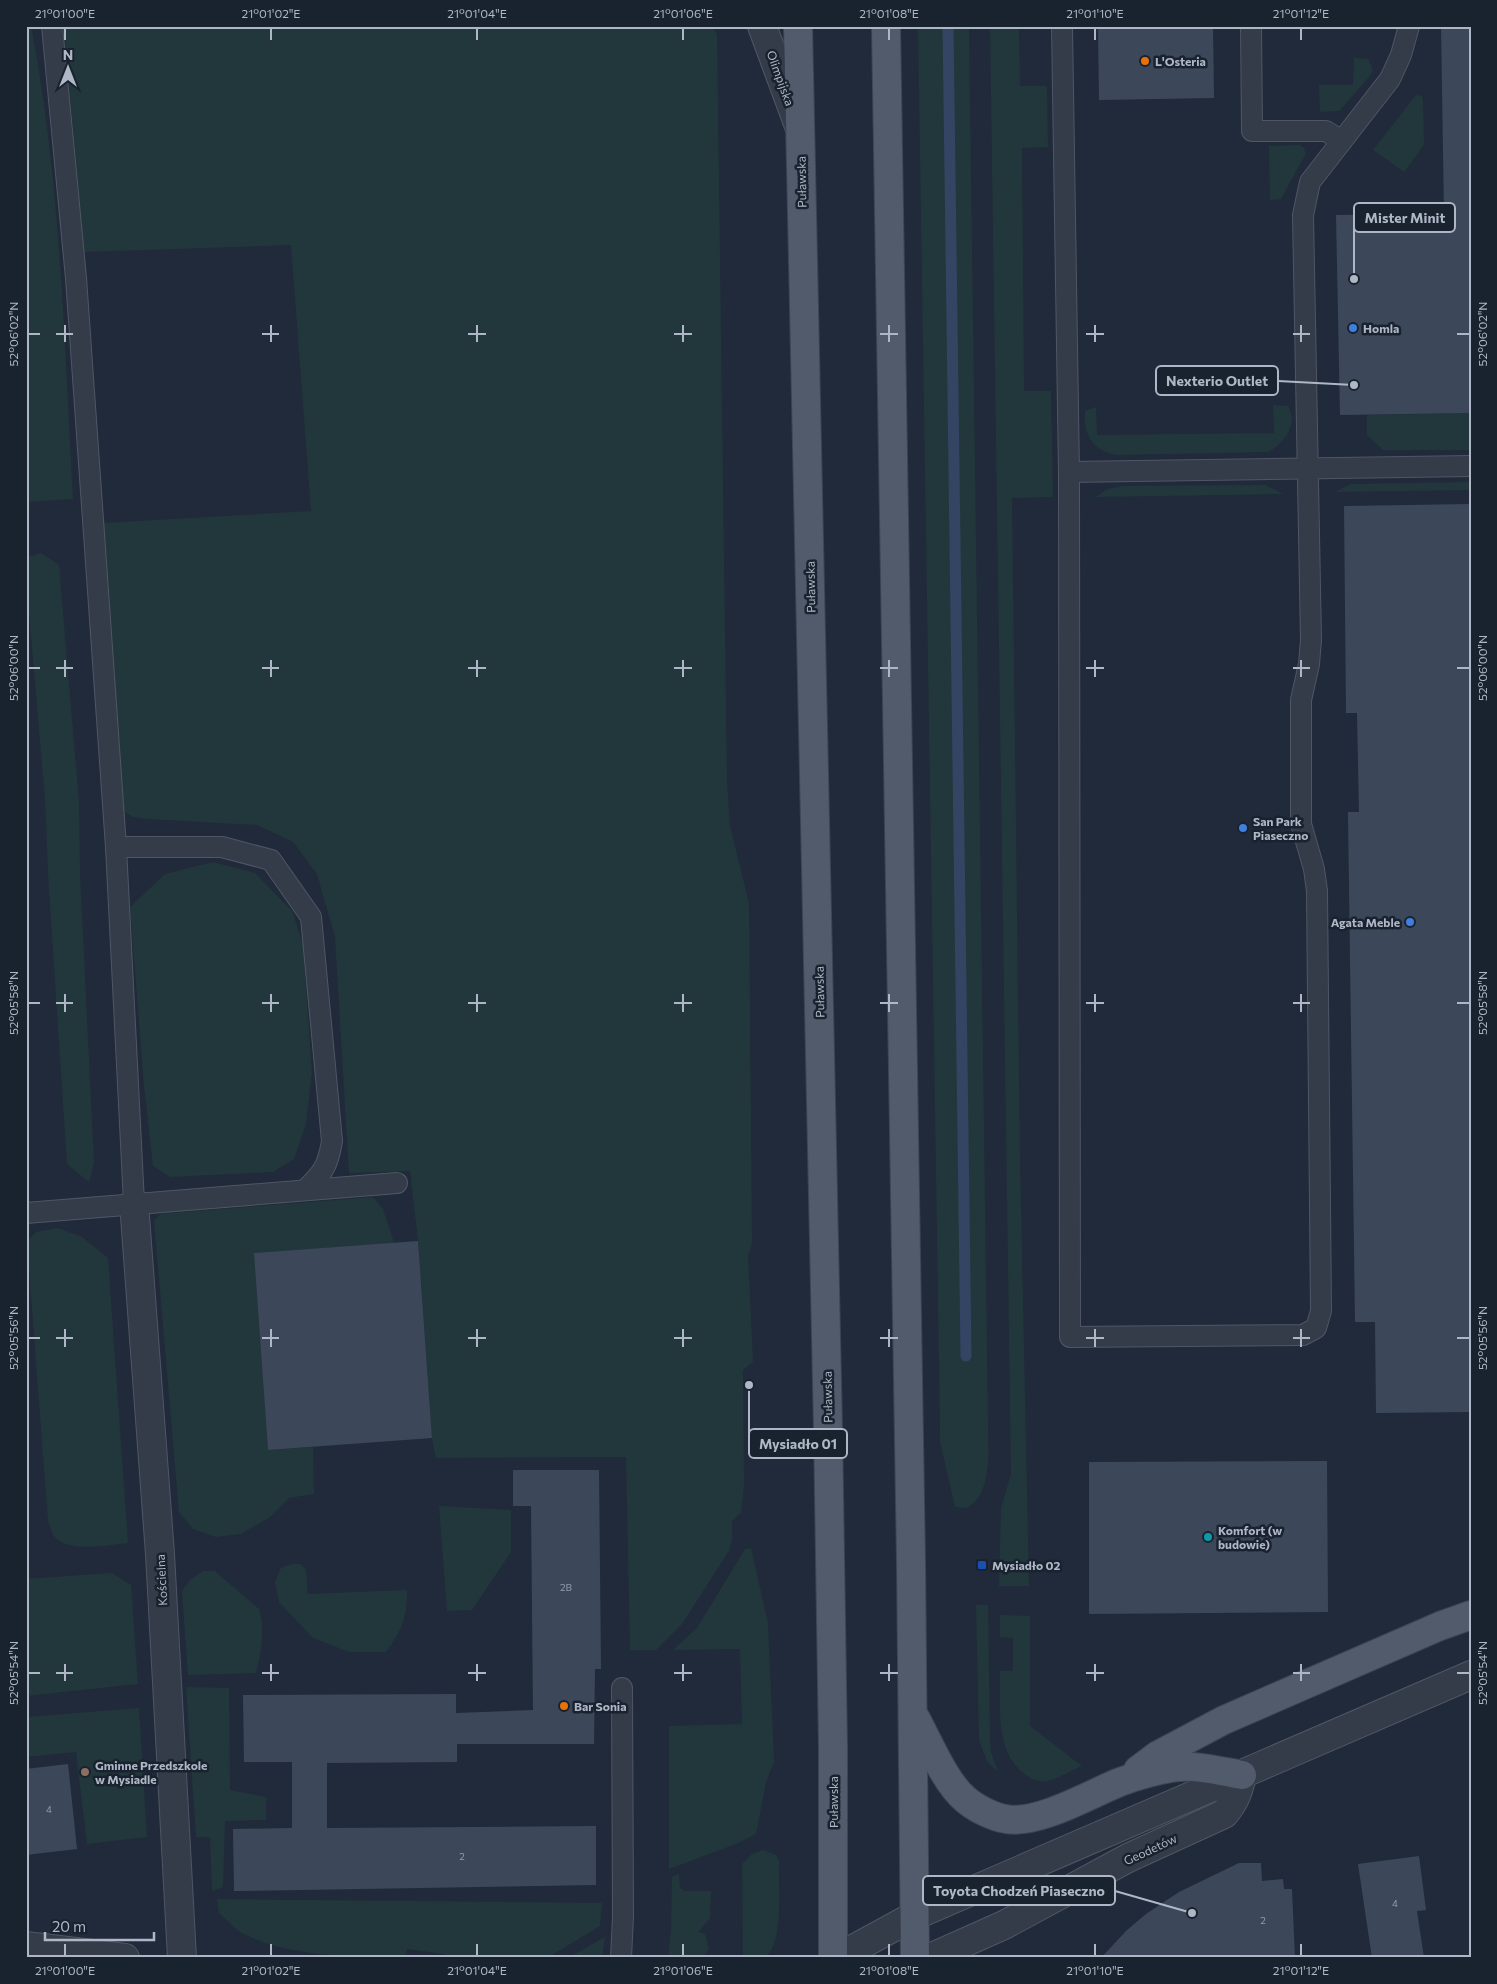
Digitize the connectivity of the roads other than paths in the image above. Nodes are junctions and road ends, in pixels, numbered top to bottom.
1 (52, 26) edge
2 (762, 26) edge
3 (798, 26) edge
4 (886, 26) edge
5 (1062, 26) edge
6 (1251, 26) edge
7 (1409, 26) edge
8 (800, 130) junction
9 (1342, 141) junction
10 (1471, 466) edge
11 (1307, 468) junction
12 (1069, 472) junction
13 (116, 847) junction
14 (398, 1183) dead end
15 (305, 1190) junction
16 (134, 1203) junction
17 (26, 1213) edge
18 (1471, 1615) edge
19 (1471, 1676) edge
20 (622, 1688) dead end
21 (914, 1716) junction
22 (1242, 1775) junction
23 (1120, 1782) junction
24 (914, 1916) junction
25 (26, 1946) edge
26 (125, 1958) edge
27 (182, 1958) edge
28 (621, 1958) edge
29 (833, 1958) edge
30 (837, 1958) edge
31 (915, 1958) edge
32 (930, 1958) edge

1 - 13 lane
2 - 8 street, Olimpijska
3 - 8 main road, Puławska
4 - 21 main road
5 - 12 lane
6 - 9 lane
7 - 9 lane
8 - 29 main road, Puławska
9 - 11 lane
10 - 11 lane
11 - 12 lane
11 - 12 lane
13 - 15 lane
13 - 16 lane
14 - 15 lane
15 - 16 lane
16 - 17 lane
16 - 27 street, Kościelna
18 - 23 main road
19 - 22 street
20 - 28 lane
21 - 23 main road
21 - 24 main road
22 - 23 main road
22 - 24 street
22 - 32 street, Geodetów
24 - 30 street
24 - 31 main road
25 - 26 street

